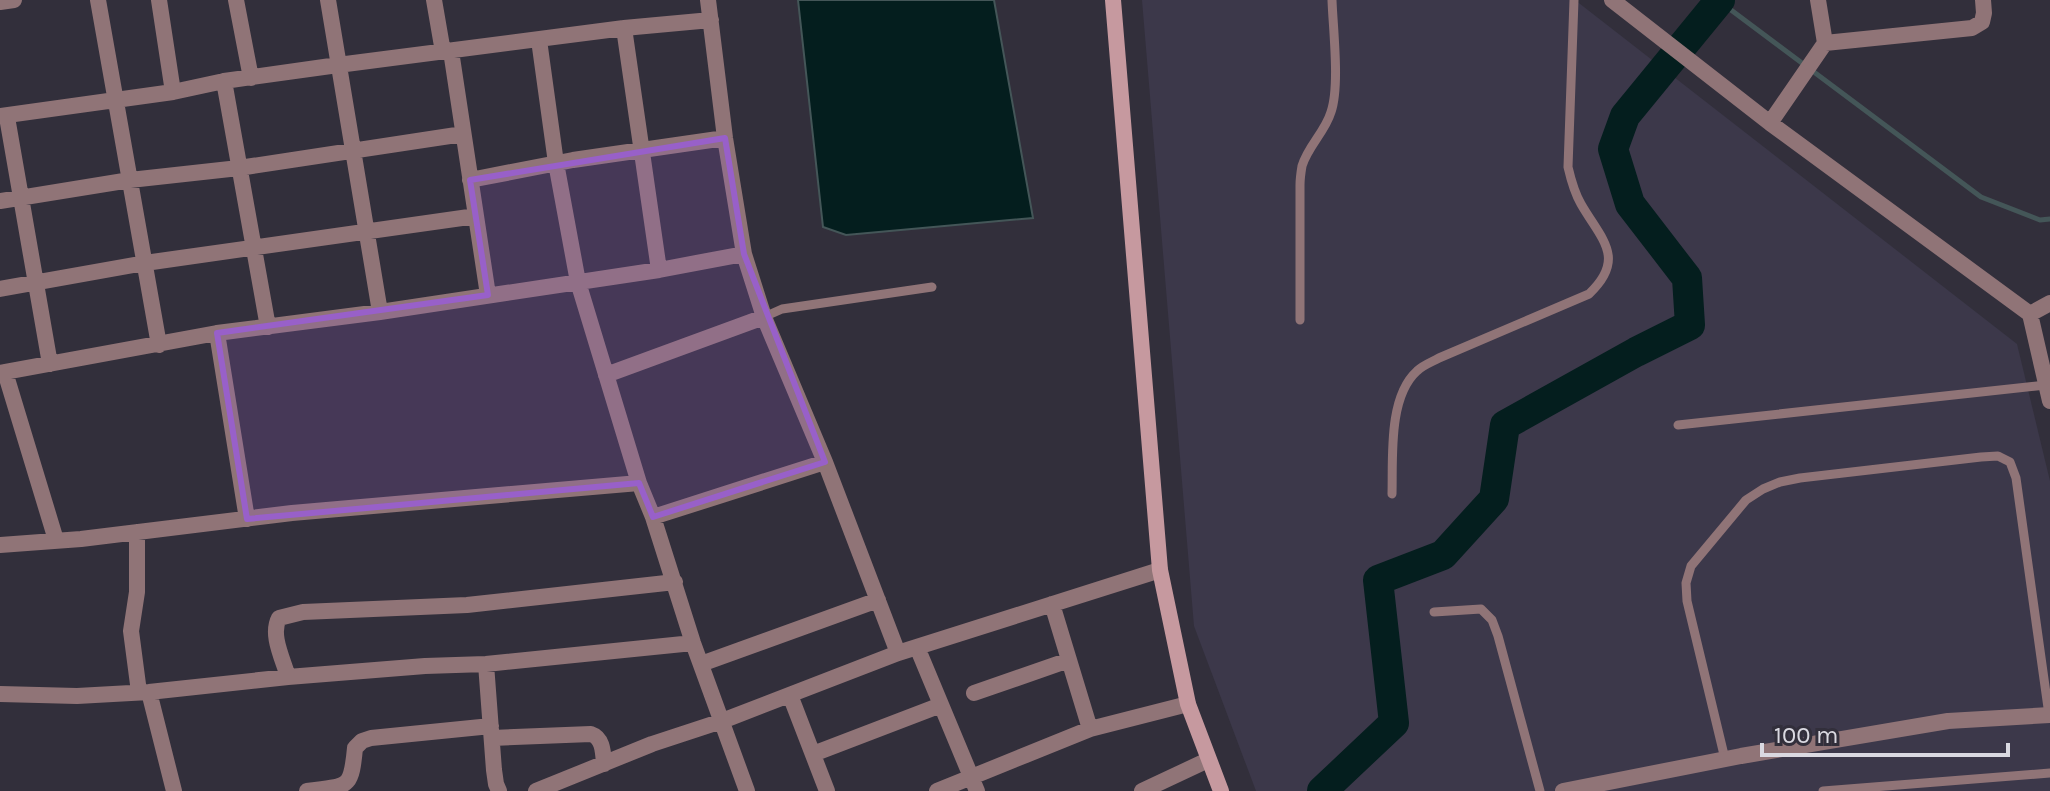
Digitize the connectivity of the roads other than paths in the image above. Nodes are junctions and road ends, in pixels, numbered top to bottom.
1 (14, 0) edge
2 (98, 0) edge
3 (159, 0) edge
4 (236, 0) edge
5 (328, 0) edge
6 (434, 0) edge
7 (708, 0) edge
8 (1113, 0) edge
9 (1332, 0) edge
10 (1574, 0) edge
11 (1612, 0) edge
12 (1818, 0) edge
13 (1983, 0) edge
14 (0, 2) edge
15 (711, 20) junction
16 (624, 28) junction
17 (539, 40) junction
18 (1822, 48) junction
19 (447, 52) junction
20 (338, 65) junction
21 (251, 78) junction
22 (224, 81) junction
23 (173, 92) junction
24 (116, 99) junction
25 (4, 116) edge
26 (1770, 123) junction
27 (463, 134) junction
28 (725, 138) junction
29 (353, 151) junction
30 (641, 151) junction
31 (556, 163) junction
32 (239, 168) junction
33 (130, 180) junction
34 (470, 180) junction
35 (21, 198) junction
36 (0, 201) edge
37 (476, 216) junction
38 (366, 232) junction
39 (254, 247) junction
40 (744, 254) junction
41 (145, 263) junction
42 (659, 270) junction
43 (36, 282) junction
44 (578, 282) junction
45 (932, 287) dead end
46 (0, 289) edge
47 (488, 295) junction
48 (2050, 303) edge
49 (380, 312) junction
50 (2030, 314) junction
51 (764, 317) junction
52 (1300, 320) dead end
53 (268, 327) junction
54 (217, 333) junction
55 (159, 345) junction
56 (50, 364) junction
57 (2, 373) edge
58 (606, 375) junction
59 (2048, 393) edge
60 (1678, 425) dead end
61 (825, 462) junction
62 (639, 483) junction
63 (1392, 494) dead end
64 (653, 517) junction
65 (247, 519) junction
66 (137, 532) junction
67 (56, 540) junction
68 (0, 545) edge
69 (1160, 570) junction
70 (675, 582) junction
71 (878, 600) junction
72 (1052, 604) junction
73 (1434, 612) dead end
74 (693, 643) junction
75 (917, 647) junction
76 (898, 653) junction
77 (1069, 660) junction
78 (486, 664) junction
79 (701, 664) junction
80 (288, 677) junction
81 (144, 692) junction
82 (974, 693) dead end
83 (0, 694) edge
84 (790, 695) junction
85 (1188, 704) junction
86 (941, 705) junction
87 (2050, 715) edge
88 (722, 721) junction
89 (1090, 729) junction
90 (492, 732) junction
91 (813, 754) junction
92 (1725, 759) junction
93 (1208, 760) junction
94 (604, 764) junction
95 (2050, 773) edge
96 (974, 784) edge
97 (174, 791) edge
98 (307, 791) edge
99 (499, 791) edge
100 (536, 791) edge
101 (747, 791) edge
102 (827, 791) edge
103 (937, 791) edge
104 (1142, 791) edge
105 (1221, 791) edge
106 (1540, 791) edge
107 (1563, 791) edge
108 (1823, 791) edge

1 - 14 street
2 - 24 street
3 - 23 street
4 - 21 street
5 - 20 street
6 - 19 street
7 - 15 street
8 - 69 main road
9 - 52 lane
10 - 63 lane
11 - 26 street
12 - 18 street
13 - 18 street
15 - 16 street
15 - 28 street
16 - 17 street
16 - 30 street
17 - 19 street
17 - 31 street
18 - 26 street
19 - 20 street
19 - 27 street
20 - 21 street
20 - 29 street
21 - 22 street
22 - 23 street
22 - 32 street
23 - 24 street
24 - 25 street
24 - 33 street
25 - 35 street
26 - 50 street
27 - 29 street
27 - 34 street
28 - 30 street
28 - 40 street
29 - 32 street
29 - 38 street
30 - 31 street
30 - 42 street
31 - 34 street
31 - 44 street
32 - 33 street
32 - 39 street
33 - 35 street
33 - 41 street
34 - 37 street
35 - 36 street
35 - 43 street
37 - 38 street
37 - 47 street
38 - 39 street
38 - 49 street
39 - 41 street
39 - 53 street
40 - 42 street
40 - 51 street
41 - 43 street
41 - 55 street
42 - 44 street
43 - 46 street
43 - 56 street
44 - 47 street
44 - 58 street
45 - 51 lane
47 - 49 street
48 - 50 street
49 - 53 street
50 - 59 street
51 - 58 street
51 - 61 street
53 - 54 street
54 - 55 street
54 - 65 street
55 - 56 street
56 - 57 street
57 - 67 street
58 - 62 street
59 - 60 lane
61 - 64 street
61 - 71 street
62 - 64 street
62 - 65 street
64 - 70 street
65 - 66 street
66 - 67 street
66 - 81 street
67 - 68 street
69 - 72 street
69 - 85 main road
70 - 74 street
70 - 80 street
71 - 76 street
71 - 79 street
72 - 75 street
72 - 77 street
73 - 106 lane
74 - 78 street
74 - 79 street
75 - 76 street
75 - 86 street
76 - 84 street
77 - 82 street
77 - 89 street
78 - 80 street
78 - 90 street
79 - 88 street
80 - 81 street
81 - 83 street
81 - 97 street
84 - 88 street
84 - 91 street
85 - 89 street
85 - 93 main road
86 - 91 street
86 - 96 street
87 - 92 street
87 - 92 lane
88 - 94 street
88 - 101 street
89 - 96 street
90 - 94 street
90 - 98 street
90 - 99 street
91 - 102 street
92 - 107 street
93 - 104 street
93 - 105 main road
94 - 100 street
95 - 108 lane
96 - 103 street

